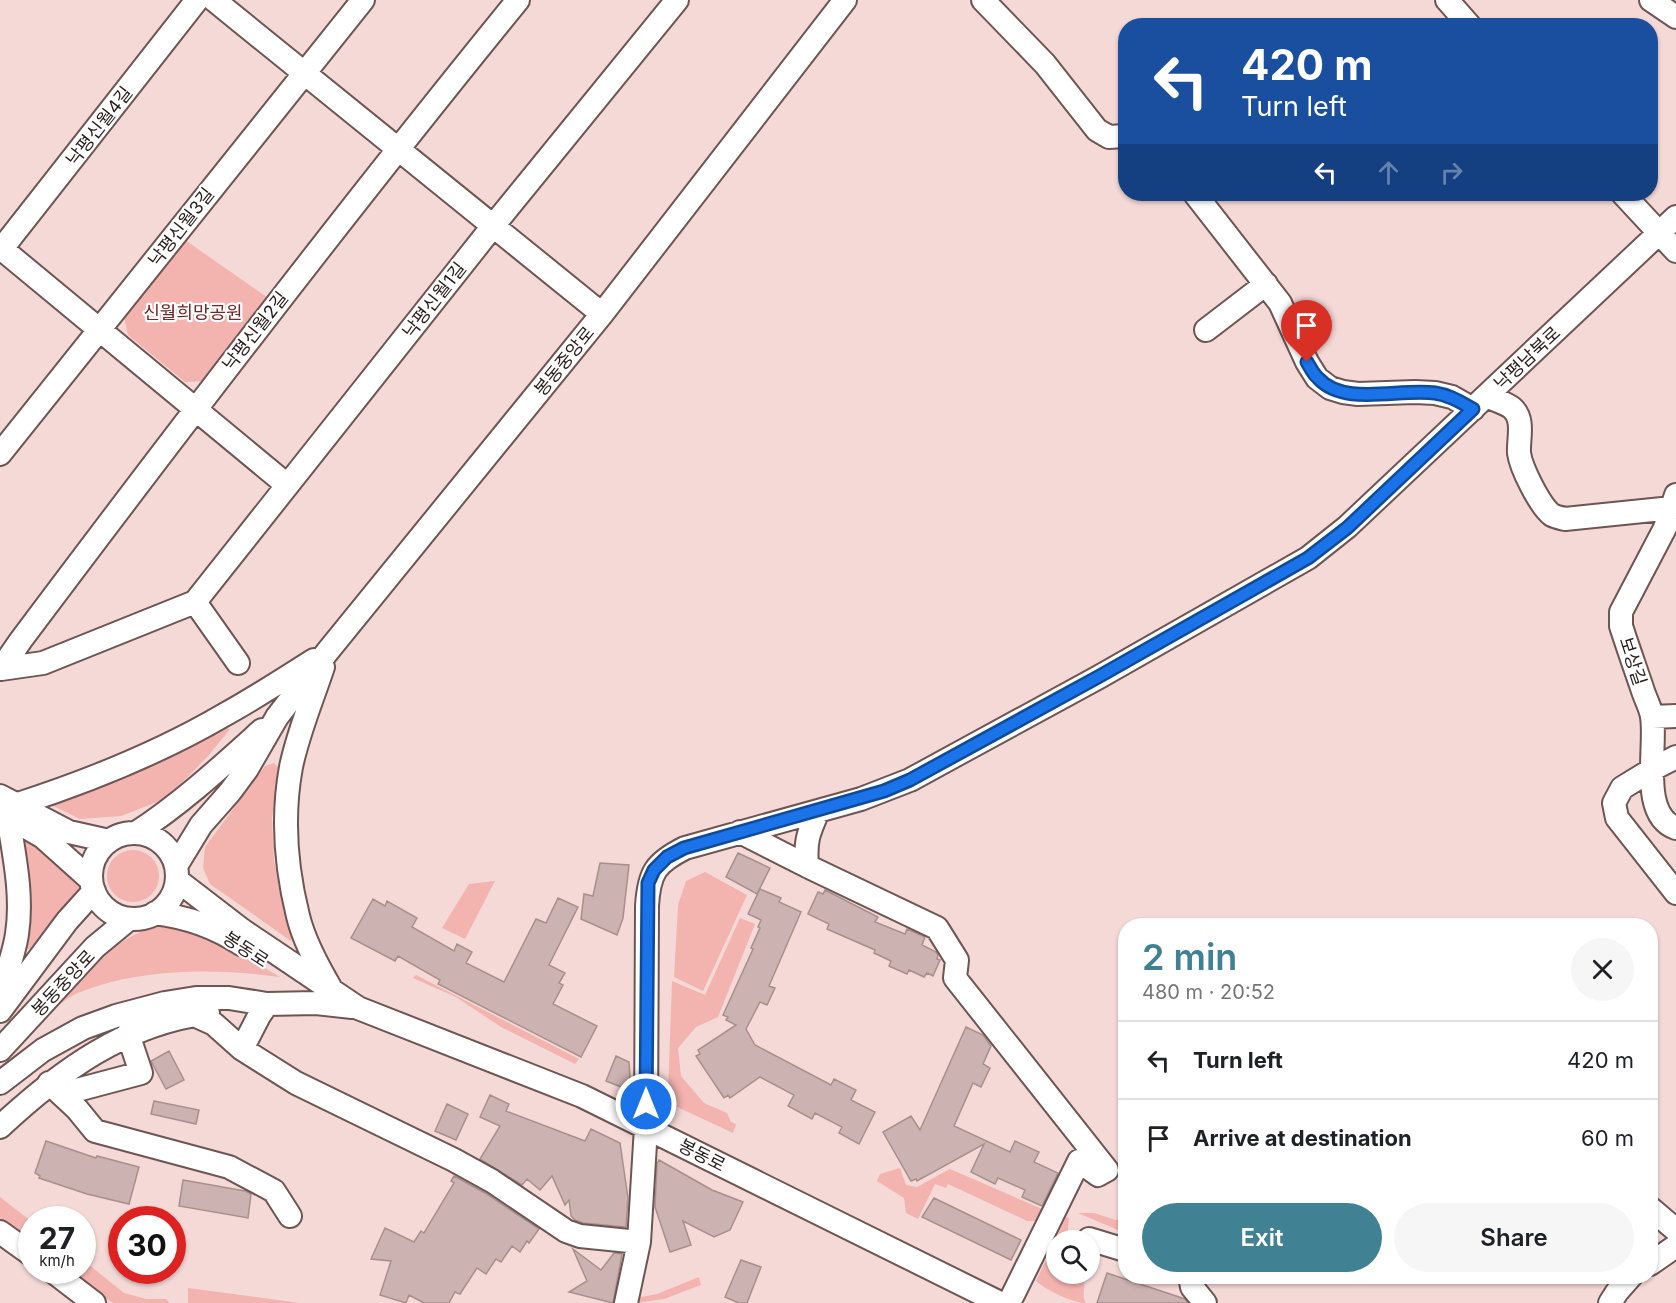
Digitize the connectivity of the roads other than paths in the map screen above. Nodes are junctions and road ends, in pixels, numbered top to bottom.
1 (197, 0) edge
2 (214, 0) edge
3 (363, 0) edge
4 (518, 0) edge
5 (677, 0) edge
6 (845, 0) edge
7 (983, 0) edge
8 (1448, 0) edge
9 (1651, 0) edge
10 (1676, 17) edge
11 (1463, 18) edge
12 (304, 73) junction
13 (1118, 136) edge
14 (397, 148) junction
15 (1201, 201) edge
16 (1633, 201) edge
17 (1668, 225) edge
18 (493, 226) junction
19 (1, 250) edge
20 (1676, 250) edge
21 (1266, 284) junction
22 (602, 314) junction
23 (100, 330) junction
24 (1206, 330) dead end
25 (1480, 403) junction
26 (195, 408) junction
27 (0, 454) edge
28 (287, 485) junction
29 (1674, 501) edge
30 (195, 602) junction
31 (328, 651) junction
32 (238, 663) dead end
33 (1, 669) edge
34 (1676, 716) edge
35 (277, 717) junction
36 (1652, 717) junction
37 (1676, 757) edge
38 (1653, 769) junction
39 (7, 807) edge
40 (818, 811) junction
41 (1676, 828) edge
42 (740, 832) junction
43 (136, 833) junction
44 (109, 841) junction
45 (807, 867) junction
46 (177, 873) junction
47 (93, 885) junction
48 (1676, 893) edge
49 (155, 913) junction
50 (129, 919) junction
51 (333, 992) junction
52 (0, 993) edge
53 (267, 1004) junction
54 (358, 1008) junction
55 (0, 1011) edge
56 (194, 1015) junction
57 (128, 1034) junction
58 (242, 1048) junction
59 (0, 1050) edge
60 (0, 1083) edge
61 (49, 1083) junction
62 (77, 1090) dead end
63 (31, 1098) junction
64 (0, 1112) edge
65 (0, 1127) edge
66 (646, 1127) junction
67 (1658, 1215) edge
68 (290, 1216) dead end
69 (1676, 1230) edge
70 (0, 1232) edge
71 (639, 1242) junction
72 (1100, 1242) edge
73 (18, 1245) edge
74 (1676, 1246) edge
75 (1118, 1248) edge
76 (1658, 1258) edge
77 (69, 1284) edge
78 (1191, 1284) edge
79 (1624, 1284) edge
80 (94, 1303) edge
81 (626, 1303) edge
82 (1000, 1303) edge
83 (1009, 1303) edge
84 (1205, 1303) edge
85 (1610, 1303) edge

1 - 19 street, 낙평신월4길
2 - 12 street
3 - 12 street, 낙평신월3길
4 - 14 street, 낙평신월2길
5 - 18 street, 낙평신월1길
6 - 22 street, 봉동중앙로
7 - 13 street
8 - 11 street
9 - 10 street
12 - 14 street
12 - 23 street, 낙평신월3길
14 - 18 street
14 - 26 street, 낙평신월2길
15 - 21 street
16 - 17 street
17 - 20 street
17 - 25 street, 낙평남북로
18 - 22 street
18 - 28 street, 낙평신월1길
19 - 23 street
21 - 24 street
21 - 25 street
22 - 31 street, 봉동중앙로
23 - 26 street
23 - 27 street, 낙평신월3길
25 - 29 street
25 - 40 street, 낙평남북로
26 - 28 street
26 - 33 street, 낙평신월2길
28 - 30 street, 낙평신월1길
29 - 36 street, 보상길
30 - 32 street
30 - 33 street
31 - 35 street, 봉동중앙로
31 - 39 street
31 - 51 street
34 - 36 street
35 - 43 street, 봉동중앙로
35 - 46 street, 봉동중앙로
36 - 38 street, 보상길
37 - 38 street
38 - 41 street, 보상길
38 - 48 street
39 - 44 street
39 - 47 street
39 - 52 street
40 - 42 street, 낙평남북로
40 - 45 street
42 - 45 street
42 - 66 street, 낙평남북로
43 - 44 street, 봉동중앙로
43 - 46 street
44 - 47 street, 봉동중앙로
45 - 83 street
46 - 49 street, 봉동중앙로
46 - 51 street, 봉동로
47 - 50 street
47 - 55 street, 봉동중앙로
49 - 50 street, 봉동중앙로
49 - 51 street, 봉동로
50 - 59 street, 봉동중앙로
51 - 54 street, 봉동로
53 - 54 street
53 - 56 street
53 - 58 street
53 - 60 street
54 - 66 street, 봉동로
56 - 57 street
56 - 58 street
57 - 61 street
57 - 62 street
58 - 71 street
61 - 63 street
61 - 68 street
63 - 64 street
63 - 65 street
66 - 71 street, 낙평남북로
66 - 82 street, 봉동로
67 - 69 street
70 - 73 street
71 - 81 street, 낙평남북로
72 - 75 street
74 - 76 street
77 - 80 street
78 - 84 street
79 - 85 street

